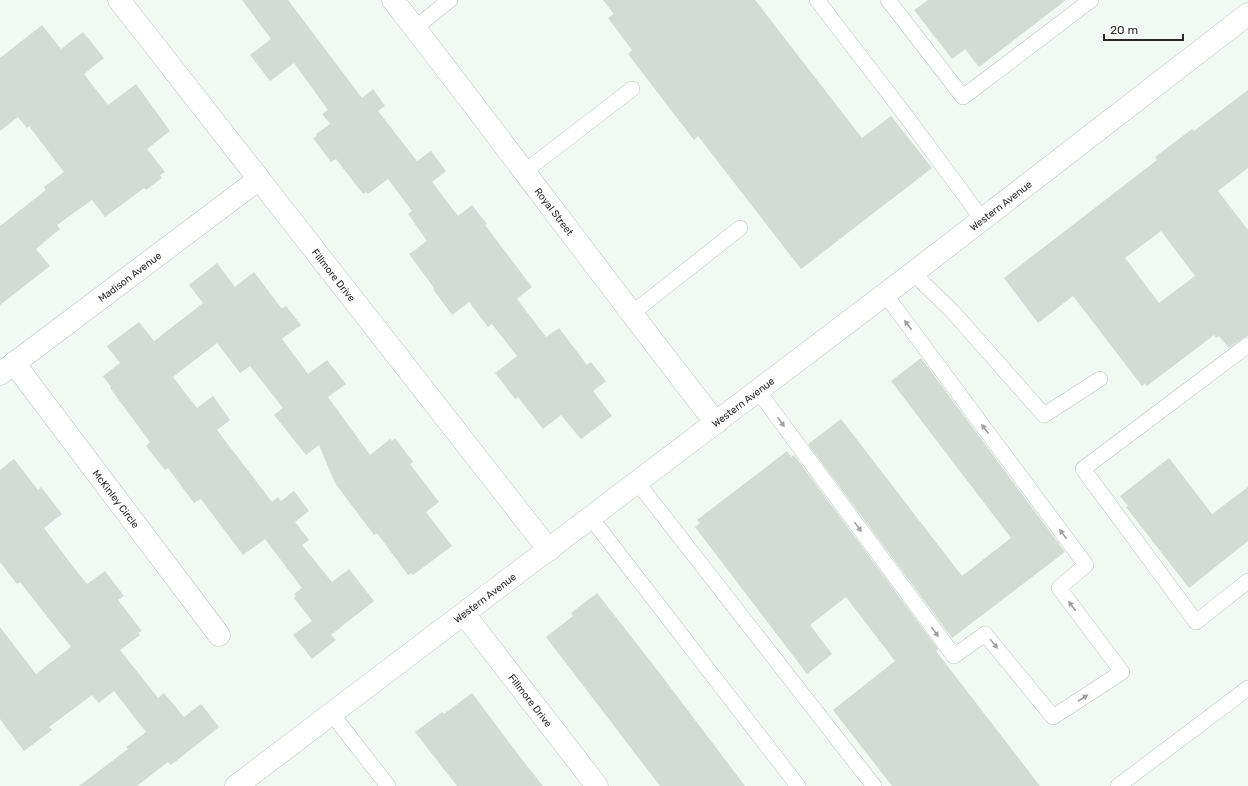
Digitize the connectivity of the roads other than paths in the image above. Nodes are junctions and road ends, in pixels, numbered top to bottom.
1 (118, 0) edge
2 (393, 0) edge
3 (450, 0) edge
4 (817, 0) edge
5 (888, 0) edge
6 (1091, 0) edge
7 (1248, 14) edge
8 (415, 28) junction
9 (632, 89) dead end
10 (524, 172) junction
11 (259, 179) junction
12 (982, 219) junction
13 (740, 228) dead end
14 (913, 273) junction
15 (885, 294) junction
16 (631, 314) junction
17 (1248, 345) edge
18 (7, 368) edge
19 (1100, 379) dead end
20 (758, 391) junction
21 (716, 422) junction
22 (637, 482) junction
23 (591, 518) junction
24 (549, 550) junction
25 (1248, 582) edge
26 (464, 614) junction
27 (219, 635) dead end
28 (1248, 688) edge
29 (332, 714) junction
30 (236, 786) edge
31 (388, 786) edge
32 (597, 786) edge
33 (798, 786) edge
34 (874, 786) edge
35 (1118, 786) edge

1 - 11 street, Fillmore Drive
2 - 8 street, Royal Street
3 - 8 lane
4 - 12 lane
5 - 6 lane
7 - 12 street, Western Avenue
8 - 10 street, Royal Street
9 - 10 lane
10 - 16 street, Royal Street
11 - 18 street, Madison Avenue
11 - 24 street, Fillmore Drive
12 - 14 street, Western Avenue
13 - 16 lane
14 - 15 street, Western Avenue
14 - 19 lane
15 - 20 street, Western Avenue
20 -> 15 lane
16 - 21 street, Royal Street
17 - 25 lane
18 - 27 street, McKinley Circle
20 - 21 street, Western Avenue
21 - 22 street, Western Avenue
22 - 23 street, Western Avenue
22 - 34 lane
23 - 24 street, Western Avenue
23 - 33 lane
24 - 26 street, Western Avenue
26 - 29 street, Western Avenue
26 - 32 street, Fillmore Drive
28 - 35 lane
29 - 30 street, Western Avenue
29 - 31 lane

